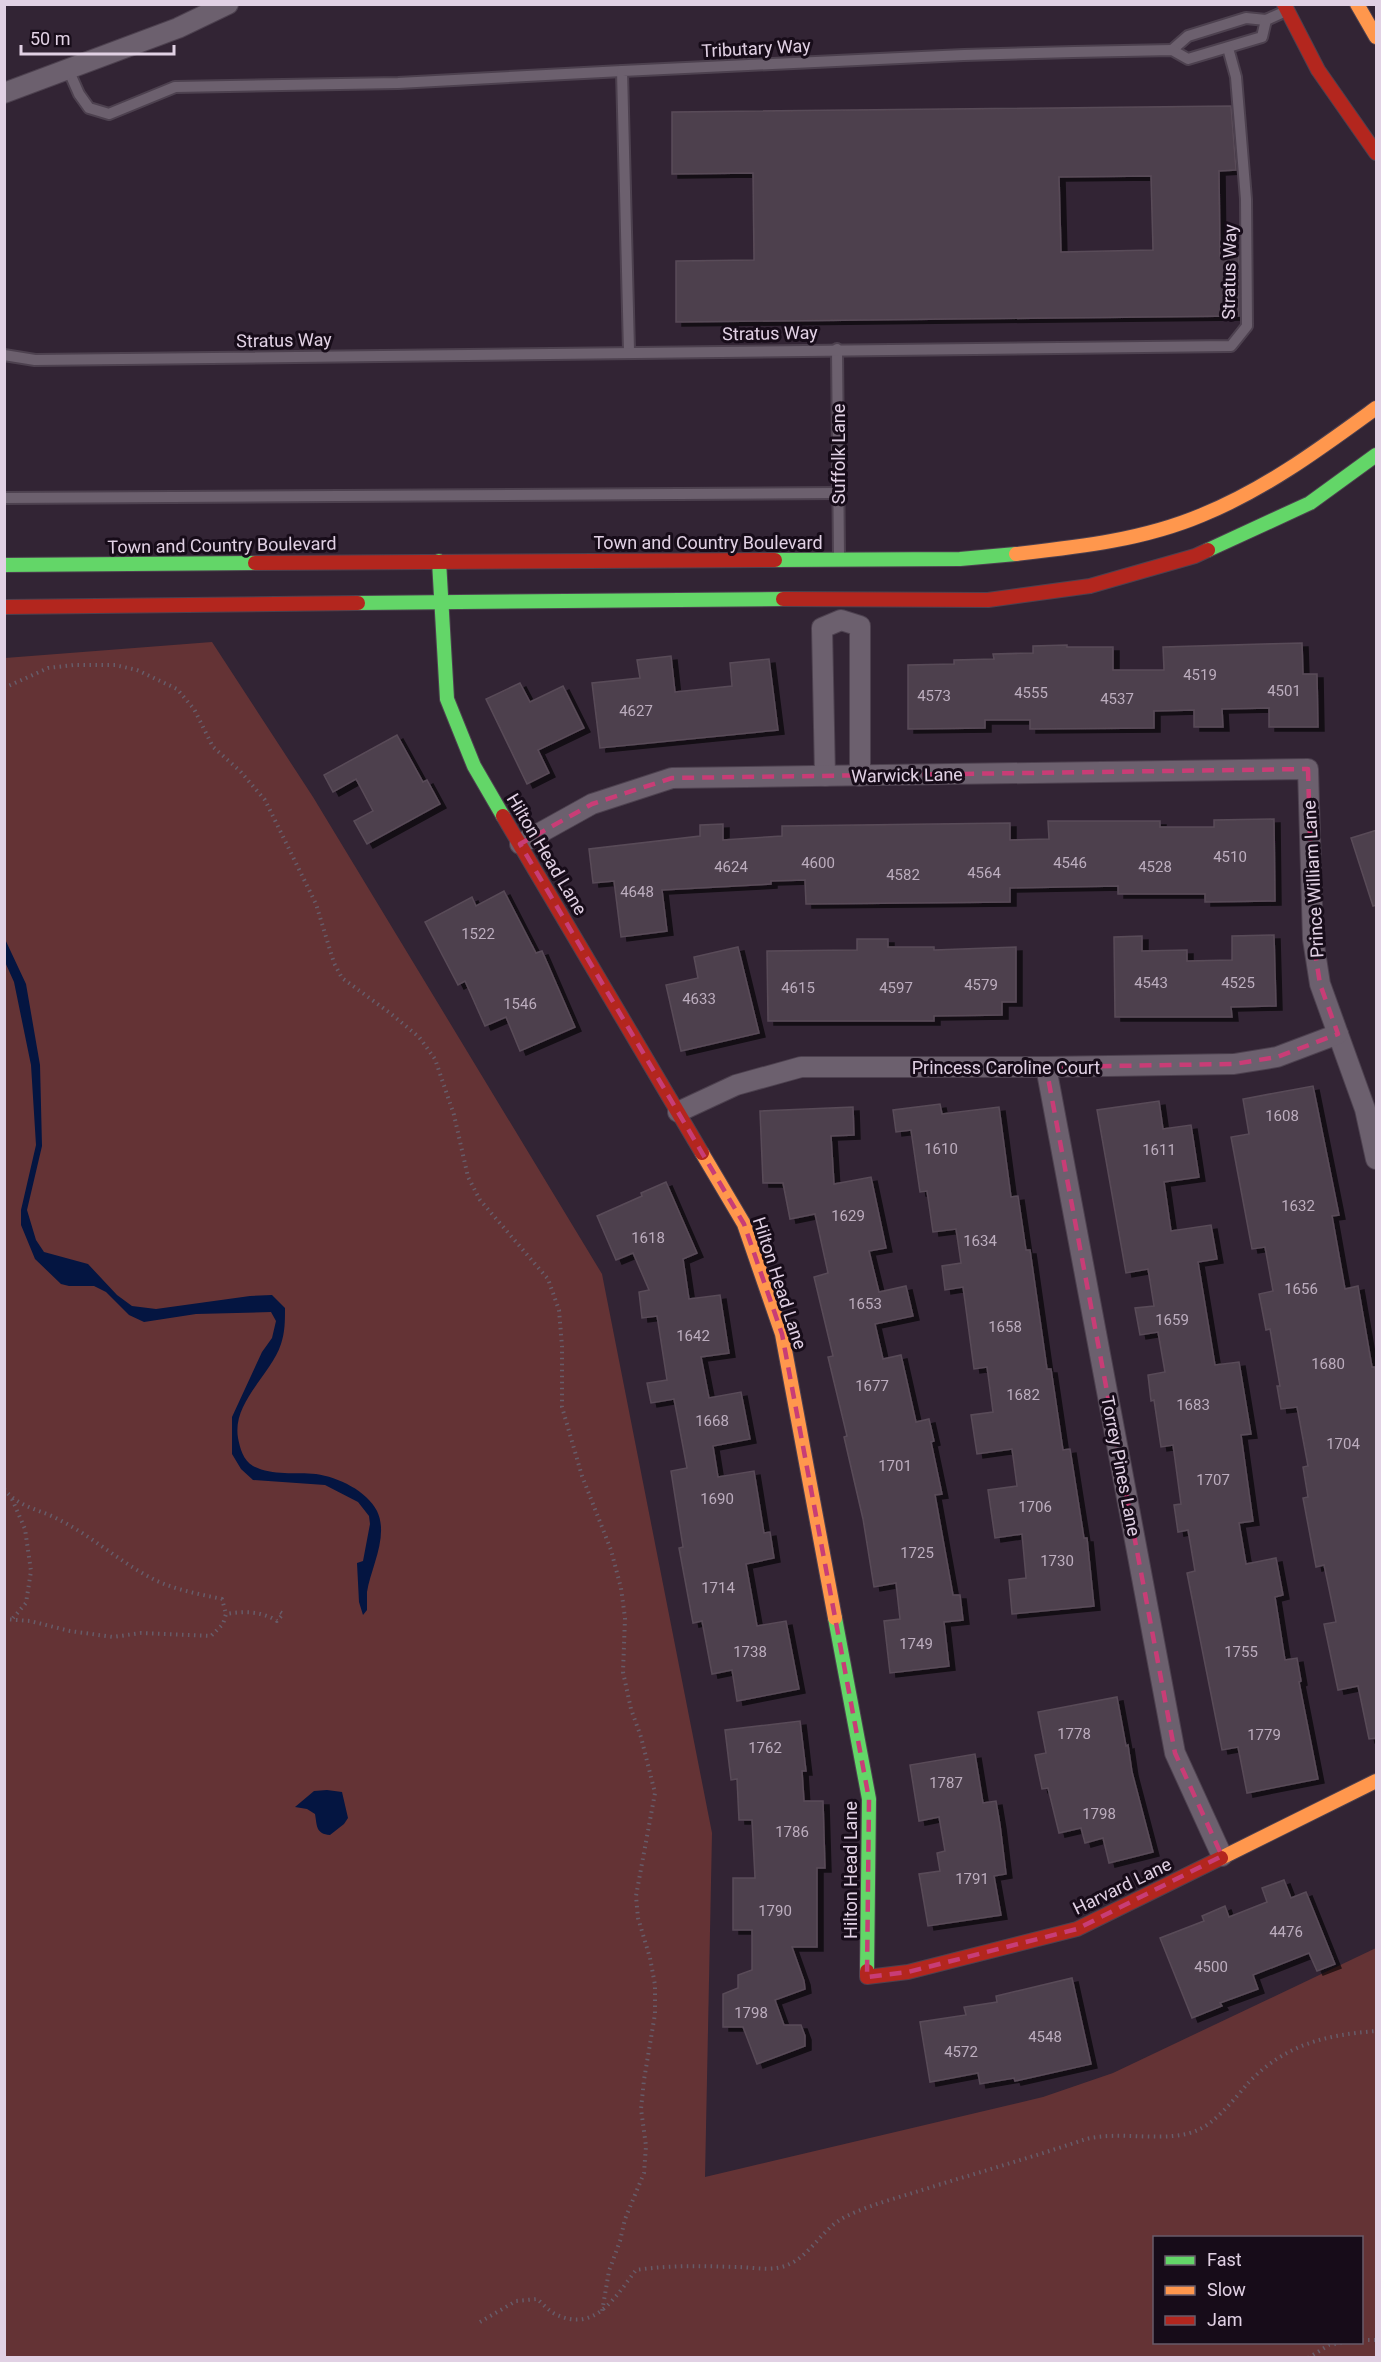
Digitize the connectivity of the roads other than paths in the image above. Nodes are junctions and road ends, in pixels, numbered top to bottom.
1 (228, 4) edge
2 (1357, 4) edge
3 (1285, 8) edge
4 (1266, 20) junction
5 (1377, 37) edge
6 (1228, 48) junction
7 (1172, 50) junction
8 (68, 69) junction
9 (622, 71) junction
10 (4, 93) edge
11 (1377, 153) edge
12 (837, 349) junction
13 (629, 351) junction
14 (4, 355) edge
15 (1377, 408) edge
16 (1377, 455) edge
17 (837, 493) junction
18 (4, 498) edge
19 (1197, 536) junction
20 (839, 559) junction
21 (439, 561) junction
22 (4, 565) edge
23 (441, 602) junction
24 (4, 607) edge
25 (841, 610) junction
26 (1308, 769) joint
27 (825, 776) junction
28 (860, 776) junction
29 (520, 844) junction
30 (1338, 1034) junction
31 (1046, 1067) junction
32 (678, 1112) junction
33 (1377, 1159) edge
34 (1377, 1781) edge
35 (1222, 1856) junction
36 (867, 1977) joint

1 - 8 street
2 - 5 main road
3 - 4 lane, Tributary Way
3 - 11 main road
4 - 6 lane, Tributary Way
4 - 7 lane, Tributary Way
6 - 7 lane, Tributary Way
6 - 12 lane, Stratus Way
7 - 9 lane, Tributary Way
8 - 9 lane, Tributary Way
8 - 10 street
9 - 13 lane
12 - 13 lane, Stratus Way
12 - 17 lane, Suffolk Lane
13 - 14 lane, Stratus Way
15 - 19 main road, Town and Country Boulevard
16 - 19 main road, Town and Country Boulevard
17 - 18 lane
17 - 20 lane, Suffolk Lane
19 - 20 main road, Town and Country Boulevard
19 - 25 main road, Town and Country Boulevard
20 - 21 main road, Town and Country Boulevard
21 - 22 main road, Town and Country Boulevard
21 - 23 main road, Hilton Head Lane
23 - 24 main road, Town and Country Boulevard
23 - 25 main road, Town and Country Boulevard
23 - 29 main road, Hilton Head Lane
25 - 27 street
25 - 28 street
26 - 28 street, Warwick Lane
26 - 30 street, Prince William Lane
27 - 28 street, Warwick Lane
27 - 29 street, Warwick Lane
29 - 32 main road, Hilton Head Lane
30 - 31 street, Princess Caroline Court
30 - 33 street, Prince William Lane
31 - 32 street, Princess Caroline Court
31 - 35 street, Torrey Pines Lane
32 - 36 main road, Hilton Head Lane
34 - 35 main road, Harvard Lane
35 - 36 main road, Harvard Lane

